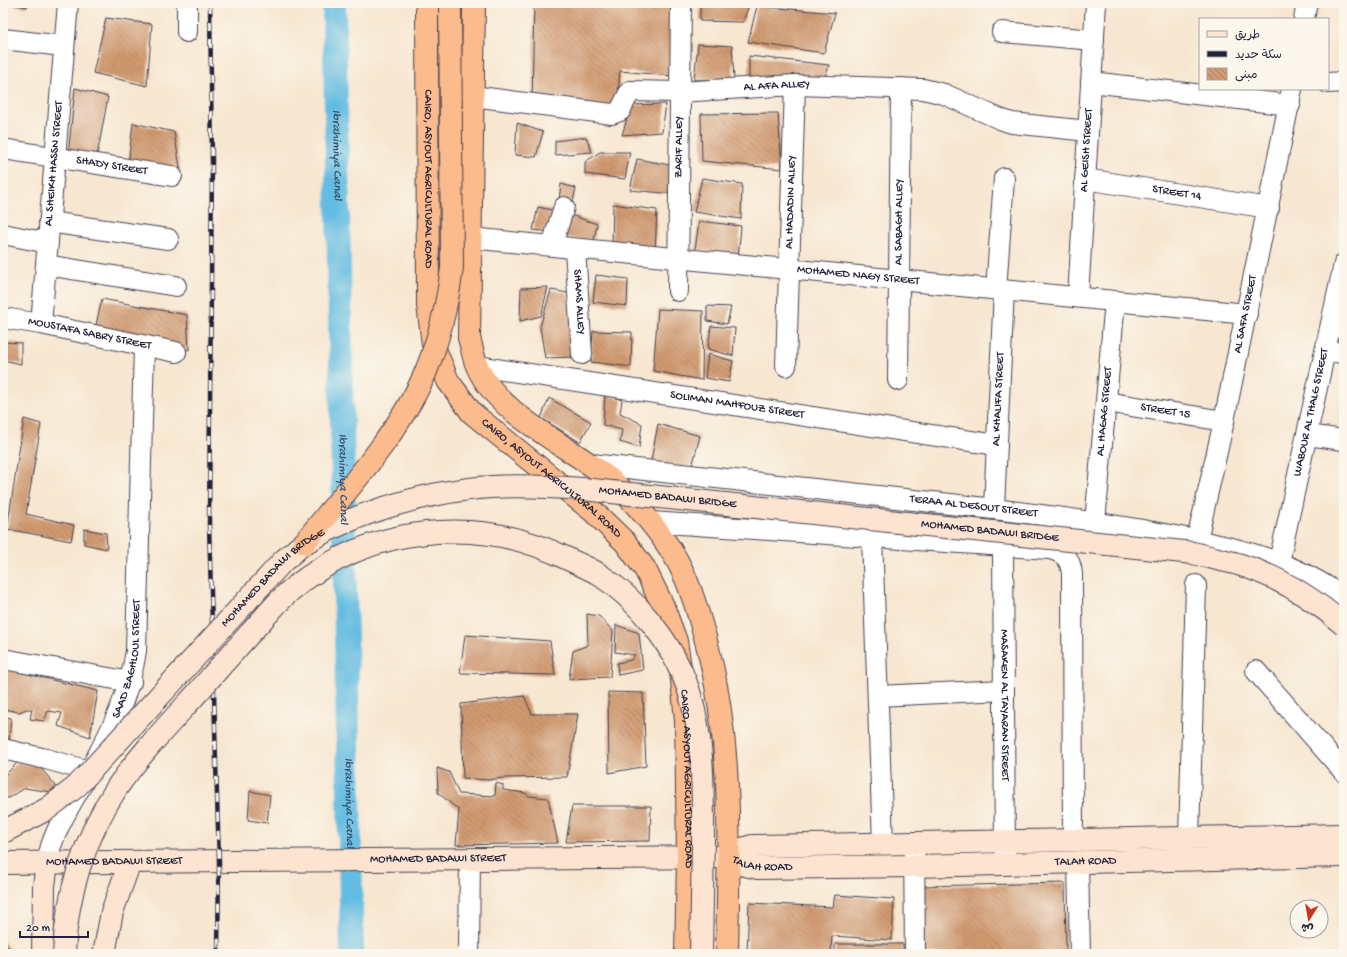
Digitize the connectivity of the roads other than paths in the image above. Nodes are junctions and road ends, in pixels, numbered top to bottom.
1 (68, 3) edge
2 (187, 3) edge
3 (427, 3) edge
4 (450, 3) edge
5 (474, 3) edge
6 (681, 3) edge
7 (1096, 3) edge
8 (187, 32) dead end
9 (1002, 32) dead end
10 (3, 39) edge
11 (1094, 40) junction
12 (63, 46) junction
13 (1091, 82) junction
14 (1344, 82) edge
15 (1329, 83) edge
16 (795, 85) junction
17 (901, 88) junction
18 (679, 92) junction
19 (472, 96) junction
20 (1291, 97) edge
21 (1088, 130) junction
22 (3, 149) edge
23 (54, 157) junction
24 (172, 176) dead end
25 (1004, 178) dead end
26 (1085, 179) junction
27 (564, 207) dead end
28 (1268, 208) junction
29 (49, 222) junction
30 (3, 234) edge
31 (470, 238) junction
32 (168, 239) dead end
33 (48, 243) junction
34 (552, 245) junction
35 (575, 249) junction
36 (680, 259) junction
37 (1344, 264) edge
38 (46, 265) junction
39 (790, 269) junction
40 (898, 280) junction
41 (176, 286) dead end
42 (1000, 290) junction
43 (678, 291) dead end
44 (1078, 297) junction
45 (1115, 301) junction
46 (1247, 314) junction
47 (3, 318) edge
48 (41, 324) junction
49 (144, 347) junction
50 (176, 352) dead end
51 (1335, 352) edge
52 (582, 354) dead end
53 (477, 366) junction
54 (786, 366) dead end
55 (898, 380) dead end
56 (1106, 402) junction
57 (1224, 421) junction
58 (1307, 435) junction
59 (1344, 440) edge
60 (997, 445) junction
61 (591, 464) junction
62 (994, 508) junction
63 (651, 522) junction
64 (1095, 522) junction
65 (872, 537) junction
66 (1197, 540) junction
67 (304, 543) junction
68 (1003, 546) junction
69 (1279, 562) junction
70 (1196, 585) dead end
71 (1344, 598) edge
72 (1344, 625) edge
73 (706, 638) junction
74 (676, 641) junction
75 (3, 659) edge
76 (1256, 671) dead end
77 (131, 682) junction
78 (1004, 690) junction
79 (878, 696) junction
80 (3, 749) edge
81 (89, 771) junction
82 (1344, 772) edge
83 (3, 823) edge
84 (60, 825) junction
85 (3, 832) edge
86 (1344, 835) edge
87 (1189, 838) junction
88 (1072, 841) junction
89 (1005, 842) junction
90 (914, 843) junction
91 (883, 844) junction
92 (1344, 856) edge
93 (728, 857) junction
94 (688, 858) junction
95 (470, 859) junction
96 (47, 862) junction
97 (130, 862) junction
98 (1078, 863) junction
99 (3, 864) edge
100 (1004, 864) junction
101 (914, 866) junction
102 (43, 954) edge
103 (64, 954) edge
104 (104, 954) edge
105 (469, 954) edge
106 (686, 954) edge
107 (701, 954) edge
108 (727, 954) edge
109 (915, 954) edge
110 (1080, 954) edge

1 - 12 street, AL SHEIKH HASSN STREET
2 - 8 street
3 - 74 highway, CAIRO, ASYOUT AGRICULTURAL ROAD
4 - 67 highway, bridge
5 - 19 highway
6 - 18 street, ZARIF ALLEY
7 - 11 street, AL GEISH STREET
9 - 11 street
10 - 12 street
11 - 13 street, AL GEISH STREET
12 - 23 street, AL SHEIKH HASSN STREET
13 - 20 street
13 - 21 street, AL GEISH STREET
14 - 15 street
16 - 17 street, AL AFA ALLEY
16 - 18 street, AL AFA ALLEY
16 - 39 street, AL HADADIN ALLEY
17 - 21 street, AL AFA ALLEY
17 - 40 street, AL SABAGH ALLEY
18 - 19 street, AL AFA ALLEY
18 - 36 street, ZARIF ALLEY
19 - 31 highway
20 - 28 street, AL SAFA STREET
21 - 26 street, AL GEISH STREET
22 - 23 street, SHADY STREET
23 - 24 street, SHADY STREET
23 - 29 street, AL SHEIKH HASSN STREET
25 - 42 street, AL KHALIFA STREET
26 - 28 street, STREET 14
26 - 44 street, AL GEISH STREET
27 - 34 street
28 - 46 street, AL SAFA STREET
29 - 32 street
29 - 33 street, AL SHEIKH HASSN STREET
30 - 33 street
31 - 34 street, MOHAMED NAGY STREET
31 - 53 highway
33 - 38 street, AL SHEIKH HASSN STREET
34 - 35 street, MOHAMED NAGY STREET
35 - 36 street, MOHAMED NAGY STREET
35 - 52 street, SHAMS ALLEY
36 - 39 street, MOHAMED NAGY STREET
36 - 43 street, ZARIF ALLEY
37 - 51 street, WABOUR AL THALG STREET
38 - 41 street
38 - 48 street, AL SHEIKH HASSN STREET
39 - 40 street, MOHAMED NAGY STREET
39 - 54 street, AL HADADIN ALLEY
40 - 42 street, MOHAMED NAGY STREET
40 - 55 street, AL SABAGH ALLEY
42 - 44 street, MOHAMED NAGY STREET
42 - 60 street, AL KHALIFA STREET
44 - 45 street, MOHAMED NAGY STREET
45 - 46 street, MOHAMED NAGY STREET
45 - 56 street, AL HAGAG STREET
46 - 57 street, AL SAFA STREET
47 - 48 street, MOUSTAFA SABRY STREET
48 - 49 street, MOUSTAFA SABRY STREET
49 - 50 street, MOUSTAFA SABRY STREET
49 - 77 street, SAAD ZAGHLOUL STREET
51 - 58 street, WABOUR AL THALG STREET
53 - 60 street, SOLIMAN MAHFOUZ STREET
53 - 61 highway
56 - 57 street, STREET 15
56 - 64 street, AL HAGAG STREET
57 - 66 street, AL SAFA STREET
58 - 59 street
58 - 69 street, WABOUR AL THALG STREET
60 - 62 street, AL KHALIFA STREET
61 - 62 street, TERAA AL DESOUT STREET
61 - 63 highway
62 - 64 street, TERAA AL DESOUT STREET
63 - 65 street
63 - 73 highway
64 - 66 street, TERAA AL DESOUT STREET
65 - 68 street
65 - 79 street
66 - 69 street, TERAA AL DESOUT STREET
67 - 72 main road, MOHAMED BADAWI BRIDGE, bridge
67 - 85 main road, MOHAMED BADAWI BRIDGE, bridge
68 - 78 street, MASAKEN AL TAYARAN STREET
68 - 88 street
69 - 71 street, TERAA AL DESOUT STREET
70 - 87 street
73 - 74 highway
73 - 93 highway
74 - 94 highway, CAIRO, ASYOUT AGRICULTURAL ROAD
75 - 77 street
76 - 82 street
77 - 81 street, SAAD ZAGHLOUL STREET
78 - 79 street
78 - 89 street, MASAKEN AL TAYARAN STREET
79 - 91 street
80 - 81 street
81 - 84 street, SAAD ZAGHLOUL STREET
83 - 84 street
84 - 96 street, SAAD ZAGHLOUL STREET
86 - 87 main road, TALAH ROAD
87 - 88 main road, TALAH ROAD
88 - 89 main road, TALAH ROAD
89 - 90 main road, TALAH ROAD
89 - 100 street, MASAKEN AL TAYARAN STREET
90 - 91 main road, TALAH ROAD
90 - 101 street
91 - 93 main road, TALAH ROAD
92 - 98 main road, TALAH ROAD
93 - 94 main road, MOHAMED BADAWI STREET
93 - 101 main road, TALAH ROAD
93 - 108 highway
94 - 95 main road, MOHAMED BADAWI STREET
94 - 106 highway, CAIRO, ASYOUT AGRICULTURAL ROAD
95 - 97 main road, MOHAMED BADAWI STREET
95 - 105 street
96 - 97 main road, MOHAMED BADAWI STREET
96 - 99 main road, MOHAMED BADAWI STREET
96 - 102 main road, SAAD ZAGHLOUL STREET
97 - 104 main road
98 - 100 main road, TALAH ROAD
98 - 110 street
100 - 101 main road, TALAH ROAD
101 - 109 street
103 - 107 main road, bridge

